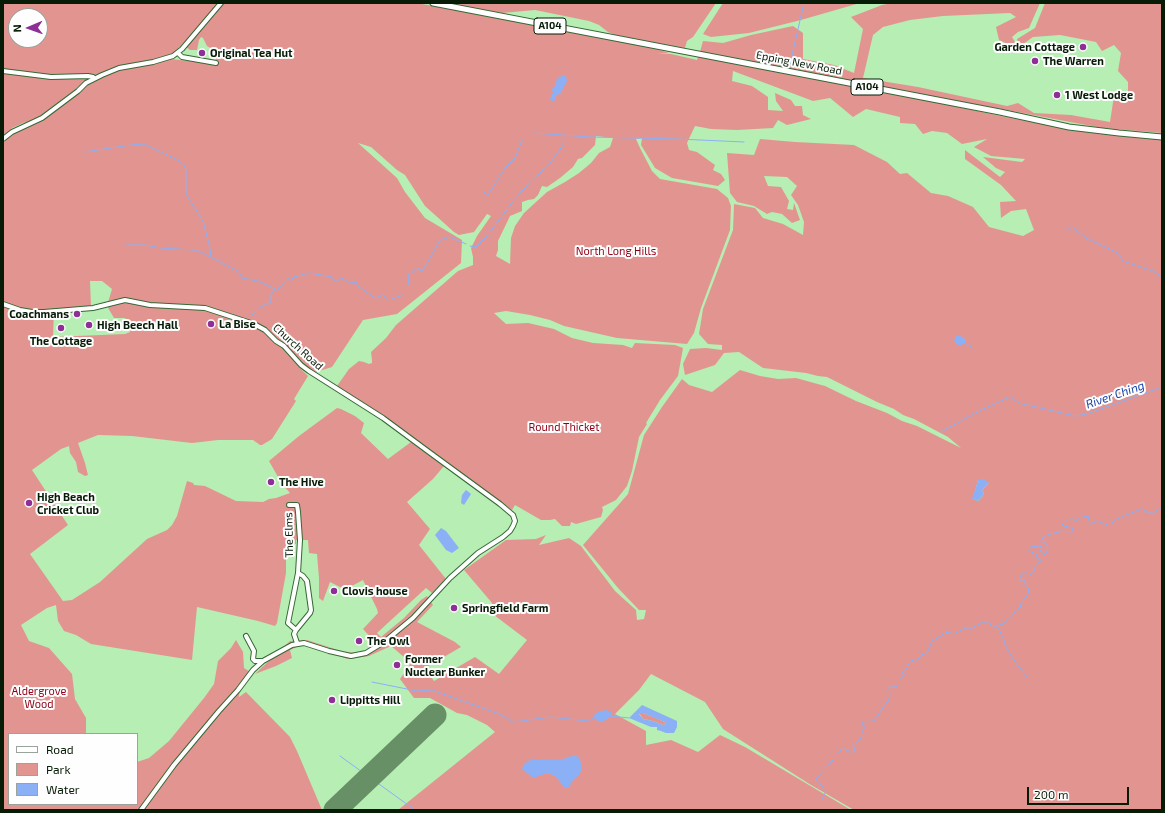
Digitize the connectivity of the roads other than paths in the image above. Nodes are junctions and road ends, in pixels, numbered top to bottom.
1 (221, 3) edge
2 (433, 3) edge
3 (178, 53) junction
4 (216, 63) dead end
5 (3, 71) edge
6 (94, 79) junction
7 (1162, 137) edge
8 (3, 139) edge
9 (3, 304) edge
10 (289, 505) dead end
11 (298, 573) junction
12 (296, 630) junction
13 (246, 636) dead end
14 (297, 643) junction
15 (263, 661) junction
16 (141, 810) edge

1 - 3 street
2 - 7 main road, Epping New Road / A104
3 - 4 street
3 - 6 street
5 - 6 street
6 - 8 street
9 - 14 street, Church Road
10 - 11 street, The Elms
11 - 12 street, The Elms
11 - 12 street, The Elms
12 - 14 street, The Elms
13 - 15 street
14 - 15 street
15 - 16 street

